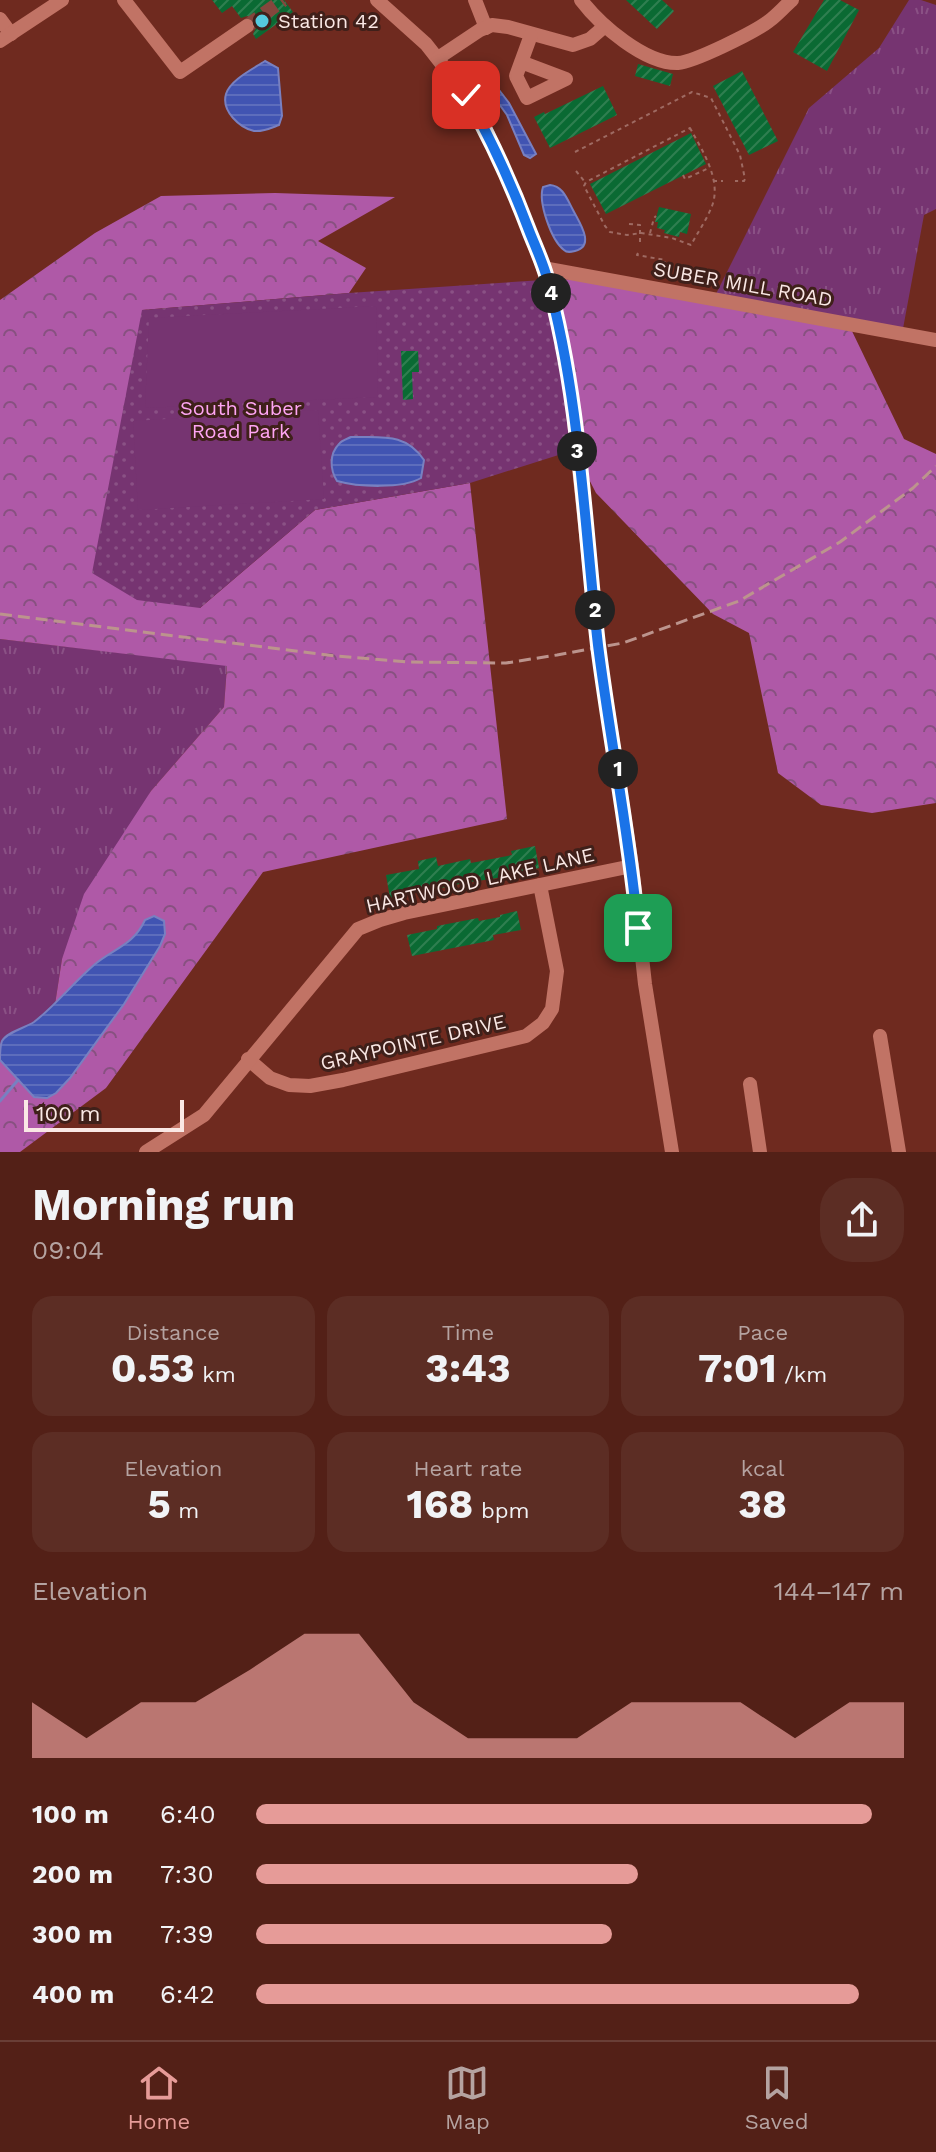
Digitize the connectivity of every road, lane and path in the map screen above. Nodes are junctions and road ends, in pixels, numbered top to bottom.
1 (62, 0) edge
2 (124, 0) edge
3 (377, 0) edge
4 (475, 0) edge
5 (581, 0) edge
6 (792, 0) edge
7 (0, 19) edge
8 (247, 26) tunnel mouth
9 (605, 26) junction
10 (486, 28) junction
11 (531, 35) junction
12 (5, 38) edge
13 (438, 58) junction
14 (521, 62) dead end
15 (575, 152) dead end
16 (710, 168) junction
17 (576, 171) dead end
18 (683, 175) dead end
19 (713, 181) junction
20 (723, 181) dead end
21 (735, 181) dead end
22 (586, 182) junction
23 (656, 216) dead end
24 (629, 224) dead end
25 (641, 233) junction
26 (650, 234) junction
27 (640, 243) dead end
28 (638, 253) dead end
29 (543, 268) junction
30 (661, 277) dead end
31 (936, 340) edge
32 (632, 866) junction
33 (540, 885) junction
34 (880, 1036) dead end
35 (248, 1059) junction
36 (750, 1084) dead end
37 (146, 1152) edge
38 (672, 1152) edge
39 (760, 1152) edge
40 (899, 1152) edge

1 - 12 street
2 - 8 street
3 - 13 street
4 - 10 street
5 - 9 street
6 - 9 street
7 - 12 street
9 - 11 street
10 - 11 street
10 - 13 street
11 - 14 street
13 - 29 street
15 - 21 path
16 - 18 path
16 - 19 path
16 - 22 path
17 - 22 path
19 - 20 path
19 - 26 path
22 - 25 path
23 - 26 path
24 - 25 path
25 - 26 path
25 - 27 path
28 - 30 path
29 - 31 street, SUBER MILL ROAD
29 - 32 street
32 - 33 street, HARTWOOD LAKE LANE
32 - 38 street
33 - 35 street, HARTWOOD LAKE LANE
33 - 35 street, GRAYPOINTE DRIVE
34 - 40 street
35 - 37 street, HARTWOOD LAKE LANE
36 - 39 street

